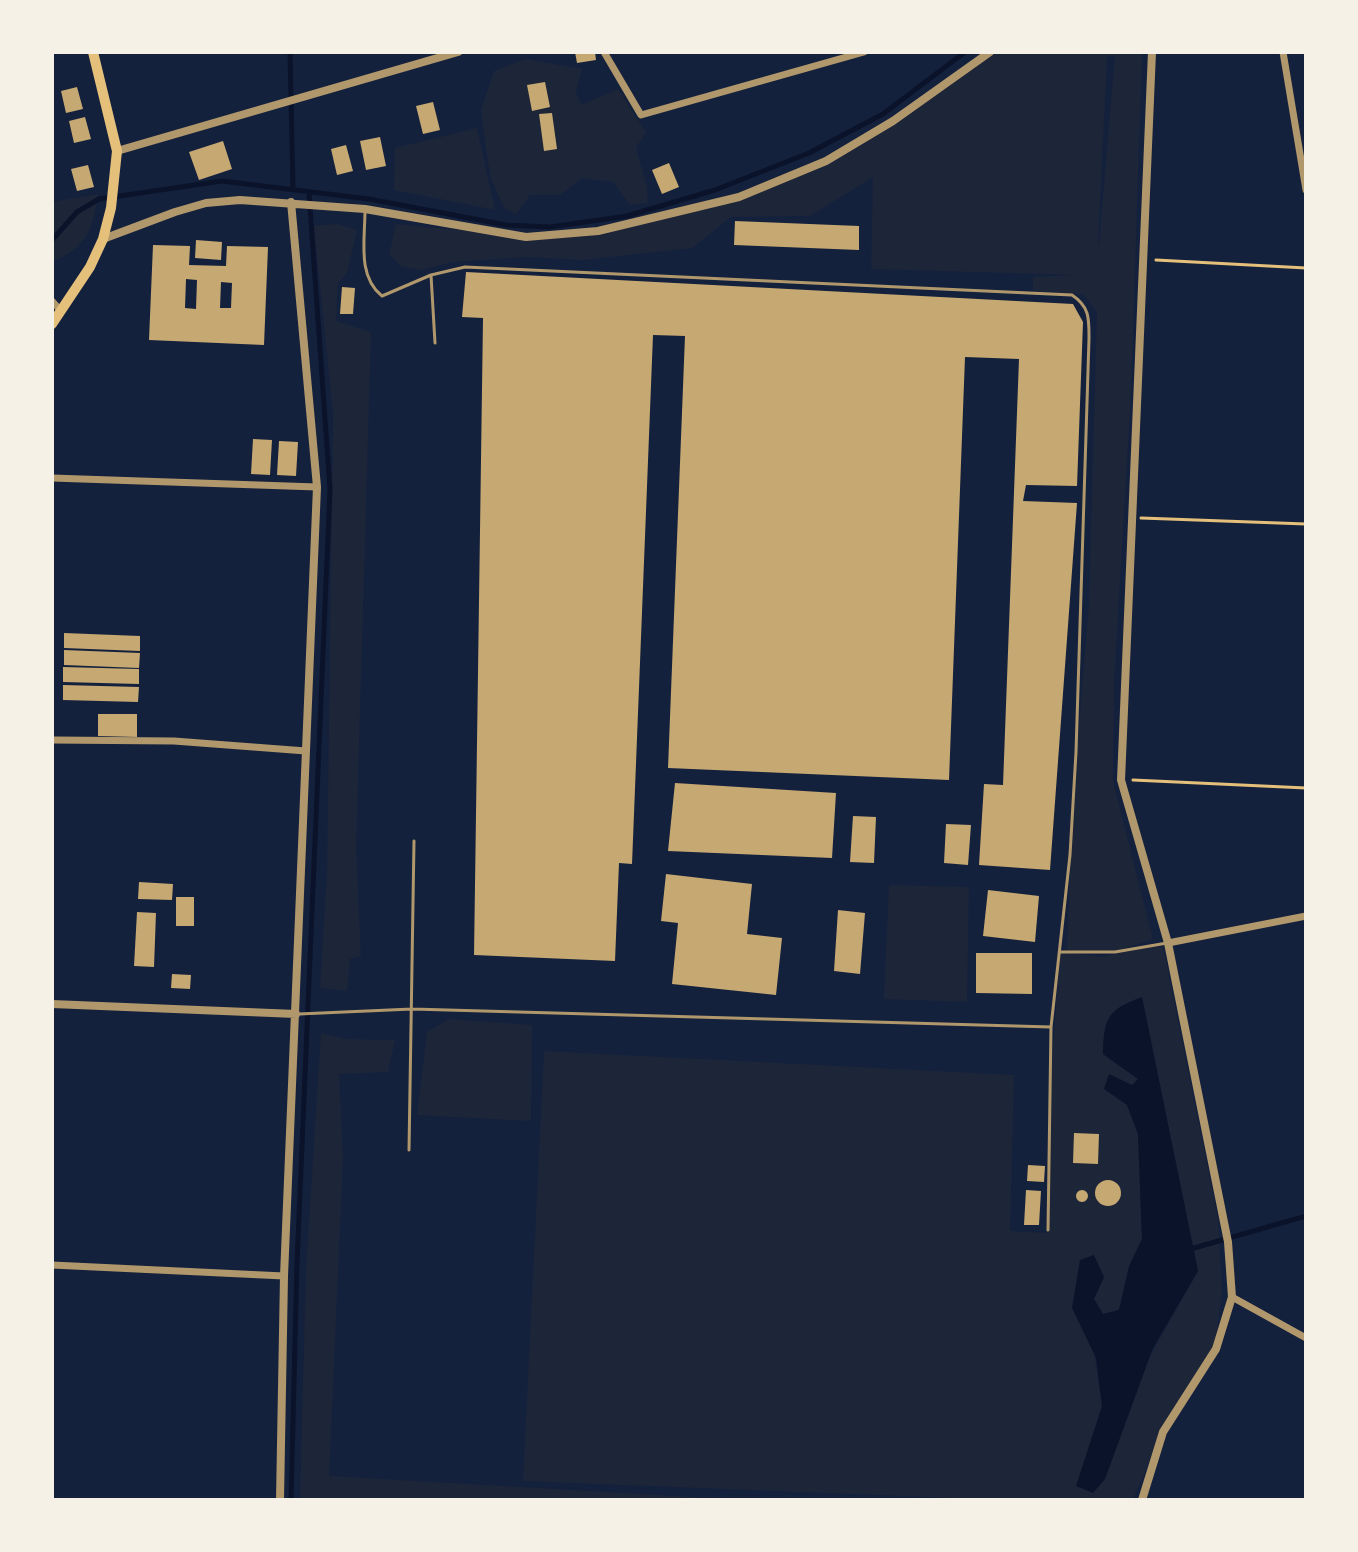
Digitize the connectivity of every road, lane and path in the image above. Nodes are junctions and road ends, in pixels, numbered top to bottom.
1 (93, 52) edge
2 (458, 52) edge
3 (604, 52) edge
4 (864, 52) edge
5 (990, 52) edge
6 (1152, 52) edge
7 (1283, 52) edge
8 (117, 151) junction
9 (1306, 190) edge
10 (291, 202) junction
11 (365, 209) junction
12 (103, 239) junction
13 (1144, 260) junction
14 (1306, 268) edge
15 (431, 275) junction
16 (52, 301) edge
17 (61, 311) junction
18 (52, 324) edge
19 (435, 343) dead end
20 (52, 478) edge
21 (317, 487) junction
22 (1133, 518) junction
23 (1306, 524) edge
24 (52, 740) edge
25 (306, 751) junction
26 (1121, 780) junction
27 (1306, 788) edge
28 (414, 841) dead end
29 (1306, 916) edge
30 (1168, 943) junction
31 (1060, 952) junction
32 (52, 1004) edge
33 (412, 1009) junction
34 (296, 1014) junction
35 (1051, 1027) junction
36 (409, 1150) dead end
37 (1048, 1230) dead end
38 (52, 1265) edge
39 (284, 1276) junction
40 (1232, 1297) junction
41 (1306, 1338) edge
42 (280, 1500) edge
43 (1142, 1500) edge

1 - 8 main road
2 - 8 street
3 - 4 street
5 - 11 street
6 - 13 street
7 - 9 street
8 - 12 main road
10 - 11 street
10 - 12 street
10 - 21 street
11 - 15 lane
12 - 17 main road
13 - 14 path
13 - 22 street
15 - 19 lane
15 - 31 lane
16 - 17 street
17 - 18 main road
20 - 21 street
21 - 25 street
22 - 23 path
22 - 26 street
24 - 25 street
25 - 34 street
26 - 27 path
26 - 30 street
28 - 33 lane
29 - 30 street
30 - 31 lane
30 - 40 street
31 - 35 lane
32 - 34 street
33 - 34 lane
33 - 35 lane
33 - 36 lane
34 - 39 street
35 - 37 lane
38 - 39 street
39 - 42 street
40 - 41 street
40 - 43 street

